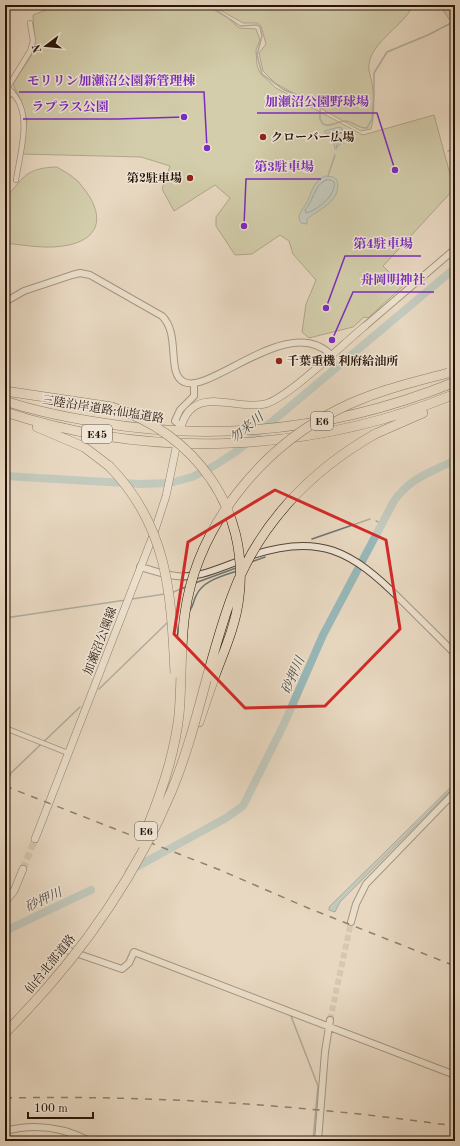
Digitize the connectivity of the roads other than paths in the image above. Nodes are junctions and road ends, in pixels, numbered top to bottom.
1 (30, 23) dead end
2 (12, 93) junction
3 (5, 96) edge
4 (16, 180) dead end
5 (455, 249) edge
6 (5, 302) edge
7 (365, 326) joint
8 (330, 355) junction
9 (455, 371) edge
10 (455, 382) edge
11 (194, 383) junction
12 (5, 392) edge
13 (455, 394) edge
14 (455, 399) edge
15 (5, 401) edge
16 (5, 413) edge
17 (182, 429) junction
18 (190, 444) joint
19 (176, 448) dead end
20 (140, 567) junction
21 (455, 654) edge
22 (5, 728) edge
23 (172, 752) junction
24 (68, 753) junction
25 (172, 789) junction
26 (455, 792) edge
27 (35, 839) tunnel mouth
28 (23, 869) tunnel mouth
29 (5, 902) edge
30 (109, 906) junction
31 (351, 922) tunnel mouth
32 (64, 949) dead end
33 (329, 1023) junction
34 (5, 1033) edge
35 (455, 1075) edge
36 (5, 1131) edge
37 (90, 1141) edge
38 (318, 1141) edge

1 - 2 street
2 - 3 street
2 - 4 street
5 - 7 street
6 - 11 street
7 - 8 main road
8 - 11 street
8 - 17 main road
9 - 23 highway, bridge
10 - 17 highway, 三陸沿岸道路;仙塩道路 / E6, bridge
11 - 17 street
12 - 25 highway, bridge
13 - 18 highway, 三陸沿岸道路;仙塩道路 / E6, bridge
14 - 25 highway, bridge
15 - 17 highway, 三陸沿岸道路;仙塩道路 / E45
16 - 18 highway, 三陸沿岸道路;仙塩道路 / E45
16 - 23 highway, bridge
19 - 20 main road, 加瀬沼公園線
20 - 21 street
20 - 24 main road, 加瀬沼公園線
22 - 24 street
23 - 30 highway, 仙台北部道路 / E6, bridge
24 - 27 main road, 加瀬沼公園線
25 - 30 highway, 仙台北部道路 / E6, bridge
26 - 31 street
28 - 29 main road
30 - 34 highway, 仙台北部道路 / E6, bridge
32 - 33 street
33 - 35 street
33 - 38 street
36 - 37 street

